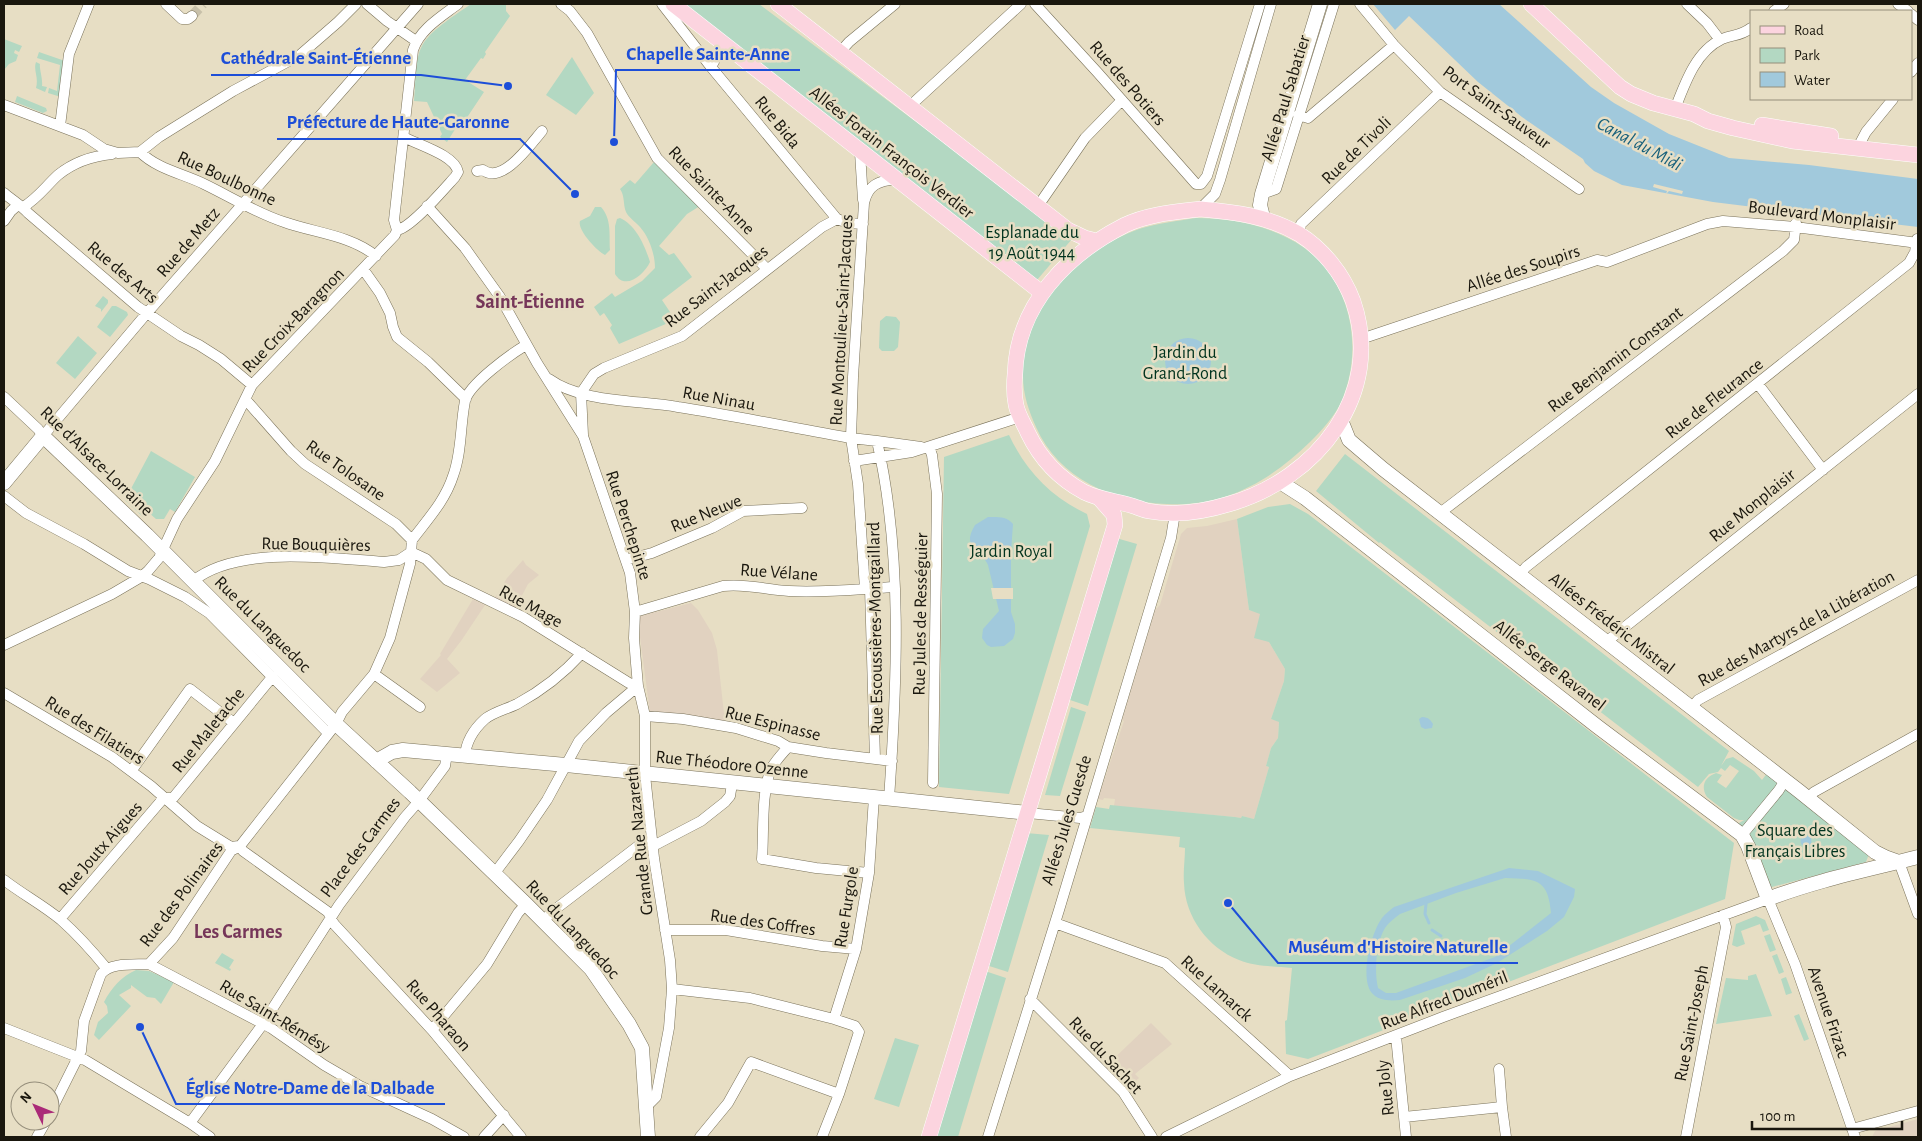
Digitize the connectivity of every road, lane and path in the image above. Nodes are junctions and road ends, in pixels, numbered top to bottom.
1 (89, 4) edge
2 (166, 4) edge
3 (356, 4) edge
4 (367, 4) edge
5 (418, 4) edge
6 (458, 4) edge
7 (561, 4) edge
8 (662, 4) edge
9 (673, 4) edge
10 (778, 4) edge
11 (895, 4) edge
12 (1021, 4) edge
13 (1035, 4) edge
14 (1260, 4) edge
15 (1271, 4) edge
16 (1320, 4) edge
17 (1334, 4) edge
18 (1360, 4) edge
19 (1531, 4) edge
20 (1687, 4) edge
21 (187, 17) dead end
22 (396, 28) junction
23 (1750, 29) edge
24 (1720, 40) junction
25 (416, 41) junction
26 (1394, 45) junction
27 (729, 48) junction
28 (840, 52) junction
29 (711, 67) junction
30 (1440, 92) junction
31 (1122, 100) junction
32 (1892, 100) edge
33 (4, 106) edge
34 (910, 106) junction
35 (1675, 108) junction
36 (1298, 115) junction
37 (1225, 118) junction
38 (1237, 121) junction
39 (64, 128) junction
40 (542, 131) dead end
41 (404, 137) junction
42 (94, 143) junction
43 (1859, 145) junction
44 (1918, 147) edge
45 (140, 152) junction
46 (860, 152) junction
47 (118, 153) junction
48 (1918, 155) edge
49 (91, 156) junction
50 (477, 171) dead end
51 (896, 179) junction
52 (1579, 189) dead end
53 (4, 193) edge
54 (1262, 194) junction
55 (864, 203) junction
56 (243, 204) junction
57 (20, 206) junction
58 (428, 206) junction
59 (1038, 206) junction
60 (1200, 209) junction
61 (1263, 218) junction
62 (836, 219) junction
63 (4, 221) edge
64 (1723, 221) joint
65 (863, 224) junction
66 (1796, 225) junction
67 (396, 228) junction
68 (1298, 234) junction
69 (1097, 241) junction
70 (1917, 241) edge
71 (377, 255) junction
72 (363, 269) junction
73 (767, 269) junction
74 (1042, 293) junction
75 (147, 313) junction
76 (1362, 339) junction
77 (526, 344) junction
78 (546, 377) junction
79 (1758, 384) junction
80 (252, 385) junction
81 (581, 393) junction
82 (1918, 394) edge
83 (4, 397) edge
84 (466, 399) junction
85 (246, 400) junction
86 (1020, 417) junction
87 (1341, 420) junction
88 (43, 436) junction
89 (583, 436) junction
90 (852, 438) junction
91 (877, 441) junction
92 (929, 447) junction
93 (881, 458) junction
94 (854, 461) junction
95 (1823, 470) junction
96 (1280, 482) junction
97 (4, 483) edge
98 (4, 496) edge
99 (1100, 499) junction
100 (802, 508) dead end
101 (1144, 510) junction
102 (1175, 513) junction
103 (1440, 513) junction
104 (1115, 525) junction
105 (412, 540) junction
106 (163, 551) junction
107 (411, 552) junction
108 (626, 560) junction
109 (1519, 575) junction
110 (141, 577) junction
111 (1918, 580) edge
112 (193, 581) junction
113 (894, 587) junction
114 (868, 588) junction
115 (635, 612) junction
116 (1606, 642) junction
117 (4, 645) edge
118 (582, 653) junction
119 (636, 663) junction
120 (374, 674) junction
121 (273, 676) junction
122 (619, 676) junction
123 (638, 686) junction
124 (4, 694) edge
125 (420, 707) dead end
126 (1691, 708) junction
127 (646, 716) junction
128 (234, 723) junction
129 (332, 728) junction
130 (1918, 734) edge
131 (788, 747) junction
132 (448, 754) junction
133 (465, 756) junction
134 (875, 759) junction
135 (376, 761) junction
136 (892, 761) junction
137 (566, 765) junction
138 (132, 770) junction
139 (645, 775) junction
140 (1785, 780) junction
141 (933, 783) dead end
142 (732, 784) junction
143 (767, 787) junction
144 (166, 798) junction
145 (874, 798) junction
146 (889, 798) junction
147 (1808, 798) junction
148 (419, 801) junction
149 (1028, 813) junction
150 (1087, 816) junction
151 (1742, 835) junction
152 (652, 845) junction
153 (240, 846) junction
154 (1870, 847) junction
155 (1918, 856) edge
156 (1899, 862) junction
157 (1861, 871) junction
158 (869, 873) junction
159 (494, 874) junction
160 (4, 880) edge
161 (1768, 899) junction
162 (526, 904) junction
163 (1918, 914) edge
164 (1723, 915) junction
165 (331, 918) junction
166 (60, 919) junction
167 (543, 920) junction
168 (1055, 924) junction
169 (665, 930) junction
170 (856, 949) junction
171 (149, 964) junction
172 (107, 968) junction
173 (672, 989) junction
174 (1030, 999) junction
175 (834, 1019) junction
176 (263, 1023) junction
177 (4, 1028) edge
178 (432, 1030) junction
179 (1396, 1036) junction
180 (78, 1056) junction
181 (1499, 1068) dead end
182 (1290, 1076) junction
183 (60, 1093) edge
184 (839, 1094) junction
185 (646, 1106) junction
186 (1502, 1107) junction
187 (1918, 1111) edge
188 (504, 1115) junction
189 (1404, 1117) junction
190 (190, 1123) junction
191 (1853, 1133) edge
192 (210, 1137) edge
193 (464, 1137) edge
194 (484, 1137) edge
195 (521, 1137) edge
196 (648, 1137) edge
197 (700, 1137) edge
198 (822, 1137) edge
199 (929, 1137) edge
200 (988, 1137) edge
201 (1152, 1137) edge
202 (1166, 1137) edge
203 (1406, 1137) edge
204 (1506, 1137) edge
205 (1686, 1137) edge

1 - 39 street
2 - 21 street
3 - 45 street
4 - 22 street
5 - 22 street, Rue de Metz
6 - 25 street
7 - 73 street, Rue Sainte-Anne
8 - 29 street
9 - 27 main road, Allées Forain François Verdier
10 - 28 main road
11 - 28 street
12 - 34 street
13 - 31 street, Rue des Potiers
14 - 37 street
15 - 38 street
16 - 54 main road, Allée Paul Sabatier
17 - 36 street, Allée Paul Sabatier
18 - 26 street, Port Saint-Sauveur
19 - 35 main road
20 - 24 street
22 - 25 street
22 - 56 street, Rue de Metz
23 - 24 street
24 - 35 street
25 - 41 street
26 - 30 street, Port Saint-Sauveur
26 - 36 street
27 - 29 street
27 - 46 main road, Allées Forain François Verdier
28 - 34 main road
29 - 62 street, Rue Bida
30 - 52 street, Port Saint-Sauveur
30 - 68 street, Rue de Tivoli
31 - 37 street, Rue des Potiers
31 - 59 street
32 - 43 street
33 - 39 street
34 - 59 main road
35 - 43 main road
36 - 54 street, Allée Paul Sabatier
37 - 38 street
38 - 60 street
39 - 42 street
40 - 50 street
41 - 58 street
41 - 67 street
42 - 47 street
42 - 49 street
43 - 44 main road
43 - 48 main road
45 - 47 street
45 - 56 street, Rue Boulbonne
46 - 51 main road, Allées Forain François Verdier
46 - 55 street, Rue Montoulieu-Saint-Jacques
47 - 49 street
49 - 57 street
51 - 55 street, Rue Montoulieu-Saint-Jacques
51 - 74 main road, Allées Forain François Verdier
53 - 57 street, Rue des Arts
54 - 61 main road, Allée Paul Sabatier
55 - 65 street, Rue Montoulieu-Saint-Jacques
56 - 71 street, Rue Boulbonne
56 - 75 street, Rue de Metz
57 - 63 street
57 - 75 street, Rue des Arts
58 - 67 street
58 - 77 street
59 - 69 main road
60 - 61 main road
60 - 69 main road
61 - 68 main road
62 - 65 street
62 - 73 street, Rue Saint-Jacques
64 - 66 street, Boulevard Monplaisir
64 - 76 street, Allée des Soupirs
65 - 90 street, Rue Montoulieu-Saint-Jacques
66 - 70 street, Boulevard Monplaisir
66 - 103 street, Rue Benjamin Constant
67 - 71 street, Rue Croix-Baragnon
68 - 76 main road
69 - 74 main road
70 - 79 street, Rue de Fleurance
71 - 72 street, Rue Croix-Baragnon
72 - 80 street, Rue Croix-Baragnon
72 - 84 street
73 - 81 street, Rue Saint-Jacques
74 - 86 main road
75 - 80 street, Rue des Arts
75 - 88 street, Rue de Metz
76 - 87 main road
77 - 78 street
77 - 84 street
78 - 81 street, Rue Ninau
78 - 89 street
79 - 95 street
79 - 109 street, Rue de Fleurance
80 - 85 street, Rue Croix-Baragnon
81 - 89 street
81 - 90 street, Rue Ninau
82 - 95 street, Rue Monplaisir
83 - 88 street, Rue d'Alsace-Lorraine
84 - 105 street
85 - 105 street, Rue Tolosane
85 - 106 street, Rue Croix-Baragnon
86 - 92 street
86 - 99 main road
87 - 96 main road
87 - 103 main road, Allées Frédéric Mistral
88 - 97 main road
88 - 106 main road, Rue d'Alsace-Lorraine
89 - 108 street, Rue Perchepinte
90 - 91 street, Rue Ninau
90 - 94 street, Rue Montoulieu-Saint-Jacques
91 - 92 street, Rue Ninau
91 - 93 street, Rue Escoussières-Montgaillard
92 - 93 street
92 - 141 street, Rue Jules de Rességuier
93 - 94 street
93 - 113 street, Rue Escoussières-Montgaillard
94 - 114 street, Rue Montoulieu-Saint-Jacques
95 - 116 street, Rue Monplaisir
96 - 102 main road
96 - 151 main road, Allée Serge Ravanel
98 - 110 street, Rue du Languedoc
99 - 101 main road
99 - 104 main road
100 - 108 street, Rue Neuve
101 - 102 main road
101 - 104 main road
102 - 150 street, Allées Jules Guesde
103 - 109 main road, Allées Frédéric Mistral
104 - 149 main road
105 - 107 street
106 - 110 street, Rue Croix-Baragnon
106 - 112 main road, Rue du Languedoc
107 - 112 street, Rue Bouquières
107 - 118 street, Rue Mage
107 - 120 street
108 - 115 street, Rue Perchepinte
109 - 116 main road, Allées Frédéric Mistral
110 - 117 street, Rue Croix-Baragnon
110 - 121 street, Rue du Languedoc
111 - 126 street, Rue des Martyrs de la Libération
112 - 129 main road, Rue du Languedoc
113 - 114 street, Rue Vélane
113 - 136 street, Rue Escoussières-Montgaillard
114 - 115 street, Rue Vélane
114 - 134 street, Rue Montoulieu-Saint-Jacques
115 - 119 street, Rue Perchepinte
116 - 126 main road, Allées Frédéric Mistral
118 - 122 street, Rue Mage
118 - 133 street
119 - 122 street
119 - 123 street, Grande Rue Nazareth
120 - 125 street
120 - 129 street
121 - 128 street, Rue Maletache
121 - 129 street, Rue du Languedoc
122 - 123 street, Rue Mage
123 - 127 street, Grande Rue Nazareth
123 - 137 street
124 - 138 street, Rue des Filatiers
126 - 140 main road, Allées Frédéric Mistral
127 - 131 street, Rue Espinasse
127 - 139 street, Grande Rue Nazareth
128 - 138 street
128 - 144 street, Rue Maletache
129 - 135 main road, Place des Carmes
129 - 153 street
130 - 147 street
131 - 134 street, Rue Espinasse
131 - 143 street
132 - 133 main road, Rue Théodore Ozenne
132 - 135 main road, Rue Théodore Ozenne
132 - 148 street
133 - 137 main road, Rue Théodore Ozenne
134 - 136 street, Rue Espinasse
135 - 148 main road, Place des Carmes
136 - 146 street, Rue Escoussières-Montgaillard
137 - 139 main road, Rue Théodore Ozenne
137 - 159 street
138 - 144 street, Rue des Filatiers
139 - 142 main road, Rue Théodore Ozenne
139 - 152 street, Grande Rue Nazareth
140 - 147 main road, Allées Frédéric Mistral
140 - 151 street
142 - 143 main road, Rue Théodore Ozenne
142 - 152 street
143 - 145 main road, Rue Théodore Ozenne
143 - 158 street
144 - 153 street, Rue des Filatiers
144 - 166 street, Rue Joutx Aigues
145 - 146 main road, Rue Théodore Ozenne
145 - 158 street, Rue Furgole
146 - 149 main road, Rue Théodore Ozenne
147 - 154 main road, Allées Frédéric Mistral
148 - 159 main road, Rue du Languedoc
148 - 165 street, Place des Carmes
149 - 150 street, Rue Théodore Ozenne
149 - 199 main road
150 - 168 street, Allées Jules Guesde
151 - 161 main road, Allée Serge Ravanel
152 - 167 street
152 - 169 street, Grande Rue Nazareth
153 - 165 street, Place des Carmes
153 - 171 street, Rue des Polinaires
154 - 156 main road, Allées Frédéric Mistral
154 - 157 main road
155 - 156 main road
156 - 157 main road
156 - 163 street
157 - 161 main road
158 - 170 street, Rue Furgole
159 - 162 main road, Rue du Languedoc
160 - 166 street
161 - 164 street, Rue Alfred Duméril
161 - 191 street, Avenue Frizac
162 - 167 main road, Rue du Languedoc
162 - 178 street
164 - 179 street, Rue Alfred Duméril
164 - 205 street, Rue Saint-Joseph
165 - 176 street
165 - 178 street, Rue Pharaon
166 - 172 street
167 - 185 main road, Rue du Languedoc
168 - 174 street, Allées Jules Guesde
168 - 182 street, Rue Lamarck
169 - 170 street, Rue des Coffres
169 - 173 street, Grande Rue Nazareth
170 - 175 street, Rue Furgole
171 - 172 street
171 - 176 street, Rue Saint-Rémésy
172 - 180 street
173 - 175 street
173 - 185 street, Grande Rue Nazareth
174 - 200 street, Allées Jules Guesde
174 - 201 street, Rue du Sachet
175 - 184 street
176 - 190 street
176 - 193 street, Rue Saint-Rémésy
177 - 180 street
178 - 188 street, Rue Pharaon
179 - 182 street, Rue Alfred Duméril
179 - 189 street, Rue Joly
180 - 183 street
180 - 190 street
181 - 186 street
182 - 202 street, Rue Alfred Duméril
184 - 197 street
184 - 198 street
185 - 196 main road, Rue du Languedoc
186 - 189 street
186 - 204 street
187 - 191 street
188 - 194 street
188 - 195 street, Rue Pharaon
189 - 203 street, Rue Joly
190 - 192 street

